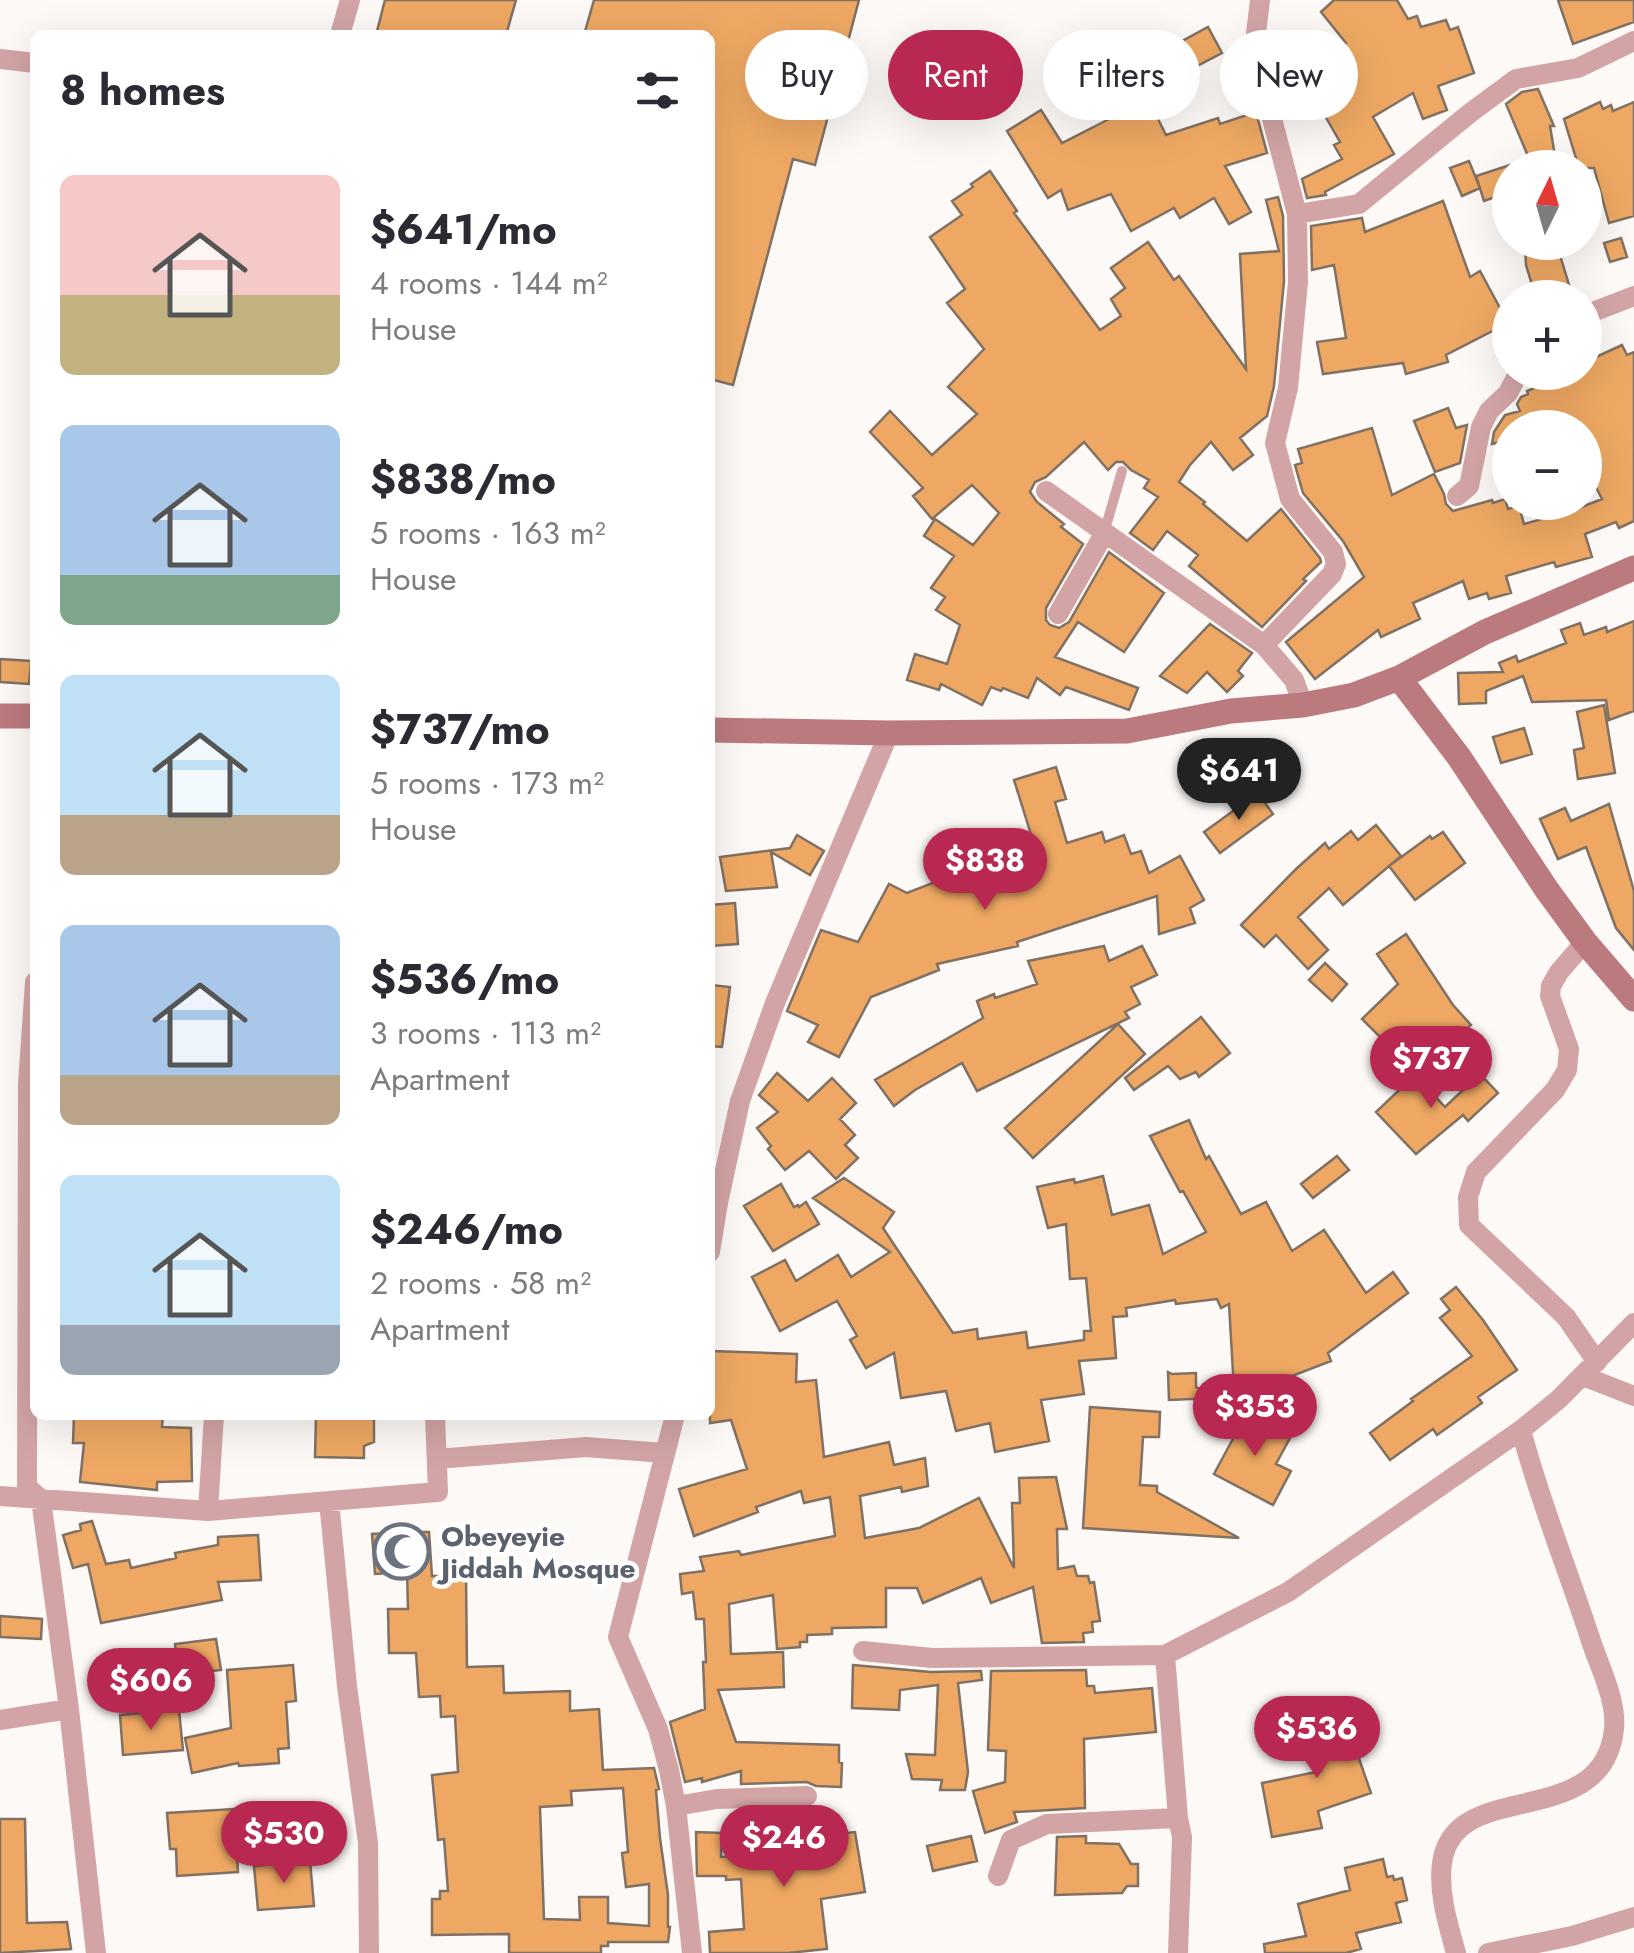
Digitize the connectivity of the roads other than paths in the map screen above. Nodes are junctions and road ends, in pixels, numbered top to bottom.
1 (350, 0) edge
2 (1260, 0) edge
3 (341, 30) edge
4 (1634, 40) edge
5 (0, 59) edge
6 (30, 62) edge
7 (1298, 214) junction
8 (1634, 296) edge
9 (1602, 308) edge
10 (1510, 390) edge
11 (1122, 471) dead end
12 (1046, 491) dead end
13 (1458, 496) dead end
14 (1104, 534) junction
15 (1634, 568) edge
16 (1058, 614) dead end
17 (1264, 645) junction
18 (1400, 678) junction
19 (1303, 705) junction
20 (0, 716) edge
21 (30, 716) edge
22 (715, 730) edge
23 (889, 732) junction
24 (1586, 942) junction
25 (1634, 1000) edge
26 (30, 1055) edge
27 (715, 1221) edge
28 (1634, 1322) edge
29 (1590, 1369) junction
30 (1634, 1396) edge
31 (214, 1420) edge
32 (435, 1420) edge
33 (673, 1420) edge
34 (1522, 1430) junction
35 (664, 1454) junction
36 (437, 1459) junction
37 (0, 1496) edge
38 (41, 1499) junction
39 (329, 1501) junction
40 (208, 1511) junction
41 (863, 1651) dead end
42 (1165, 1655) junction
43 (69, 1708) junction
44 (0, 1720) edge
45 (807, 1796) dead end
46 (676, 1806) junction
47 (1178, 1818) junction
48 (998, 1876) dead end
49 (1634, 1918) edge
50 (96, 1953) edge
51 (369, 1953) edge
52 (692, 1953) edge
53 (1178, 1953) edge
54 (1456, 1953) edge
55 (1488, 1953) edge

1 - 3 street
2 - 7 street
4 - 7 street
5 - 6 street
7 - 17 street
8 - 9 street
10 - 13 street
11 - 14 lane
12 - 14 street
14 - 16 street
14 - 17 street
15 - 18 main road
17 - 19 street
18 - 19 main road
18 - 24 main road
19 - 23 main road
20 - 21 main road
22 - 23 main road
23 - 27 street
24 - 25 main road
24 - 29 street
26 - 38 street
28 - 29 street
29 - 30 street
29 - 34 street
31 - 40 street
32 - 36 street
33 - 35 street
34 - 42 street
34 - 54 street
35 - 36 street
35 - 46 street
36 - 39 street
37 - 38 street
38 - 40 street
38 - 43 street
39 - 40 street
39 - 51 street
41 - 42 street
42 - 47 street
43 - 44 street
43 - 50 street
45 - 46 street
46 - 52 street
47 - 48 street
47 - 53 street
49 - 55 street

